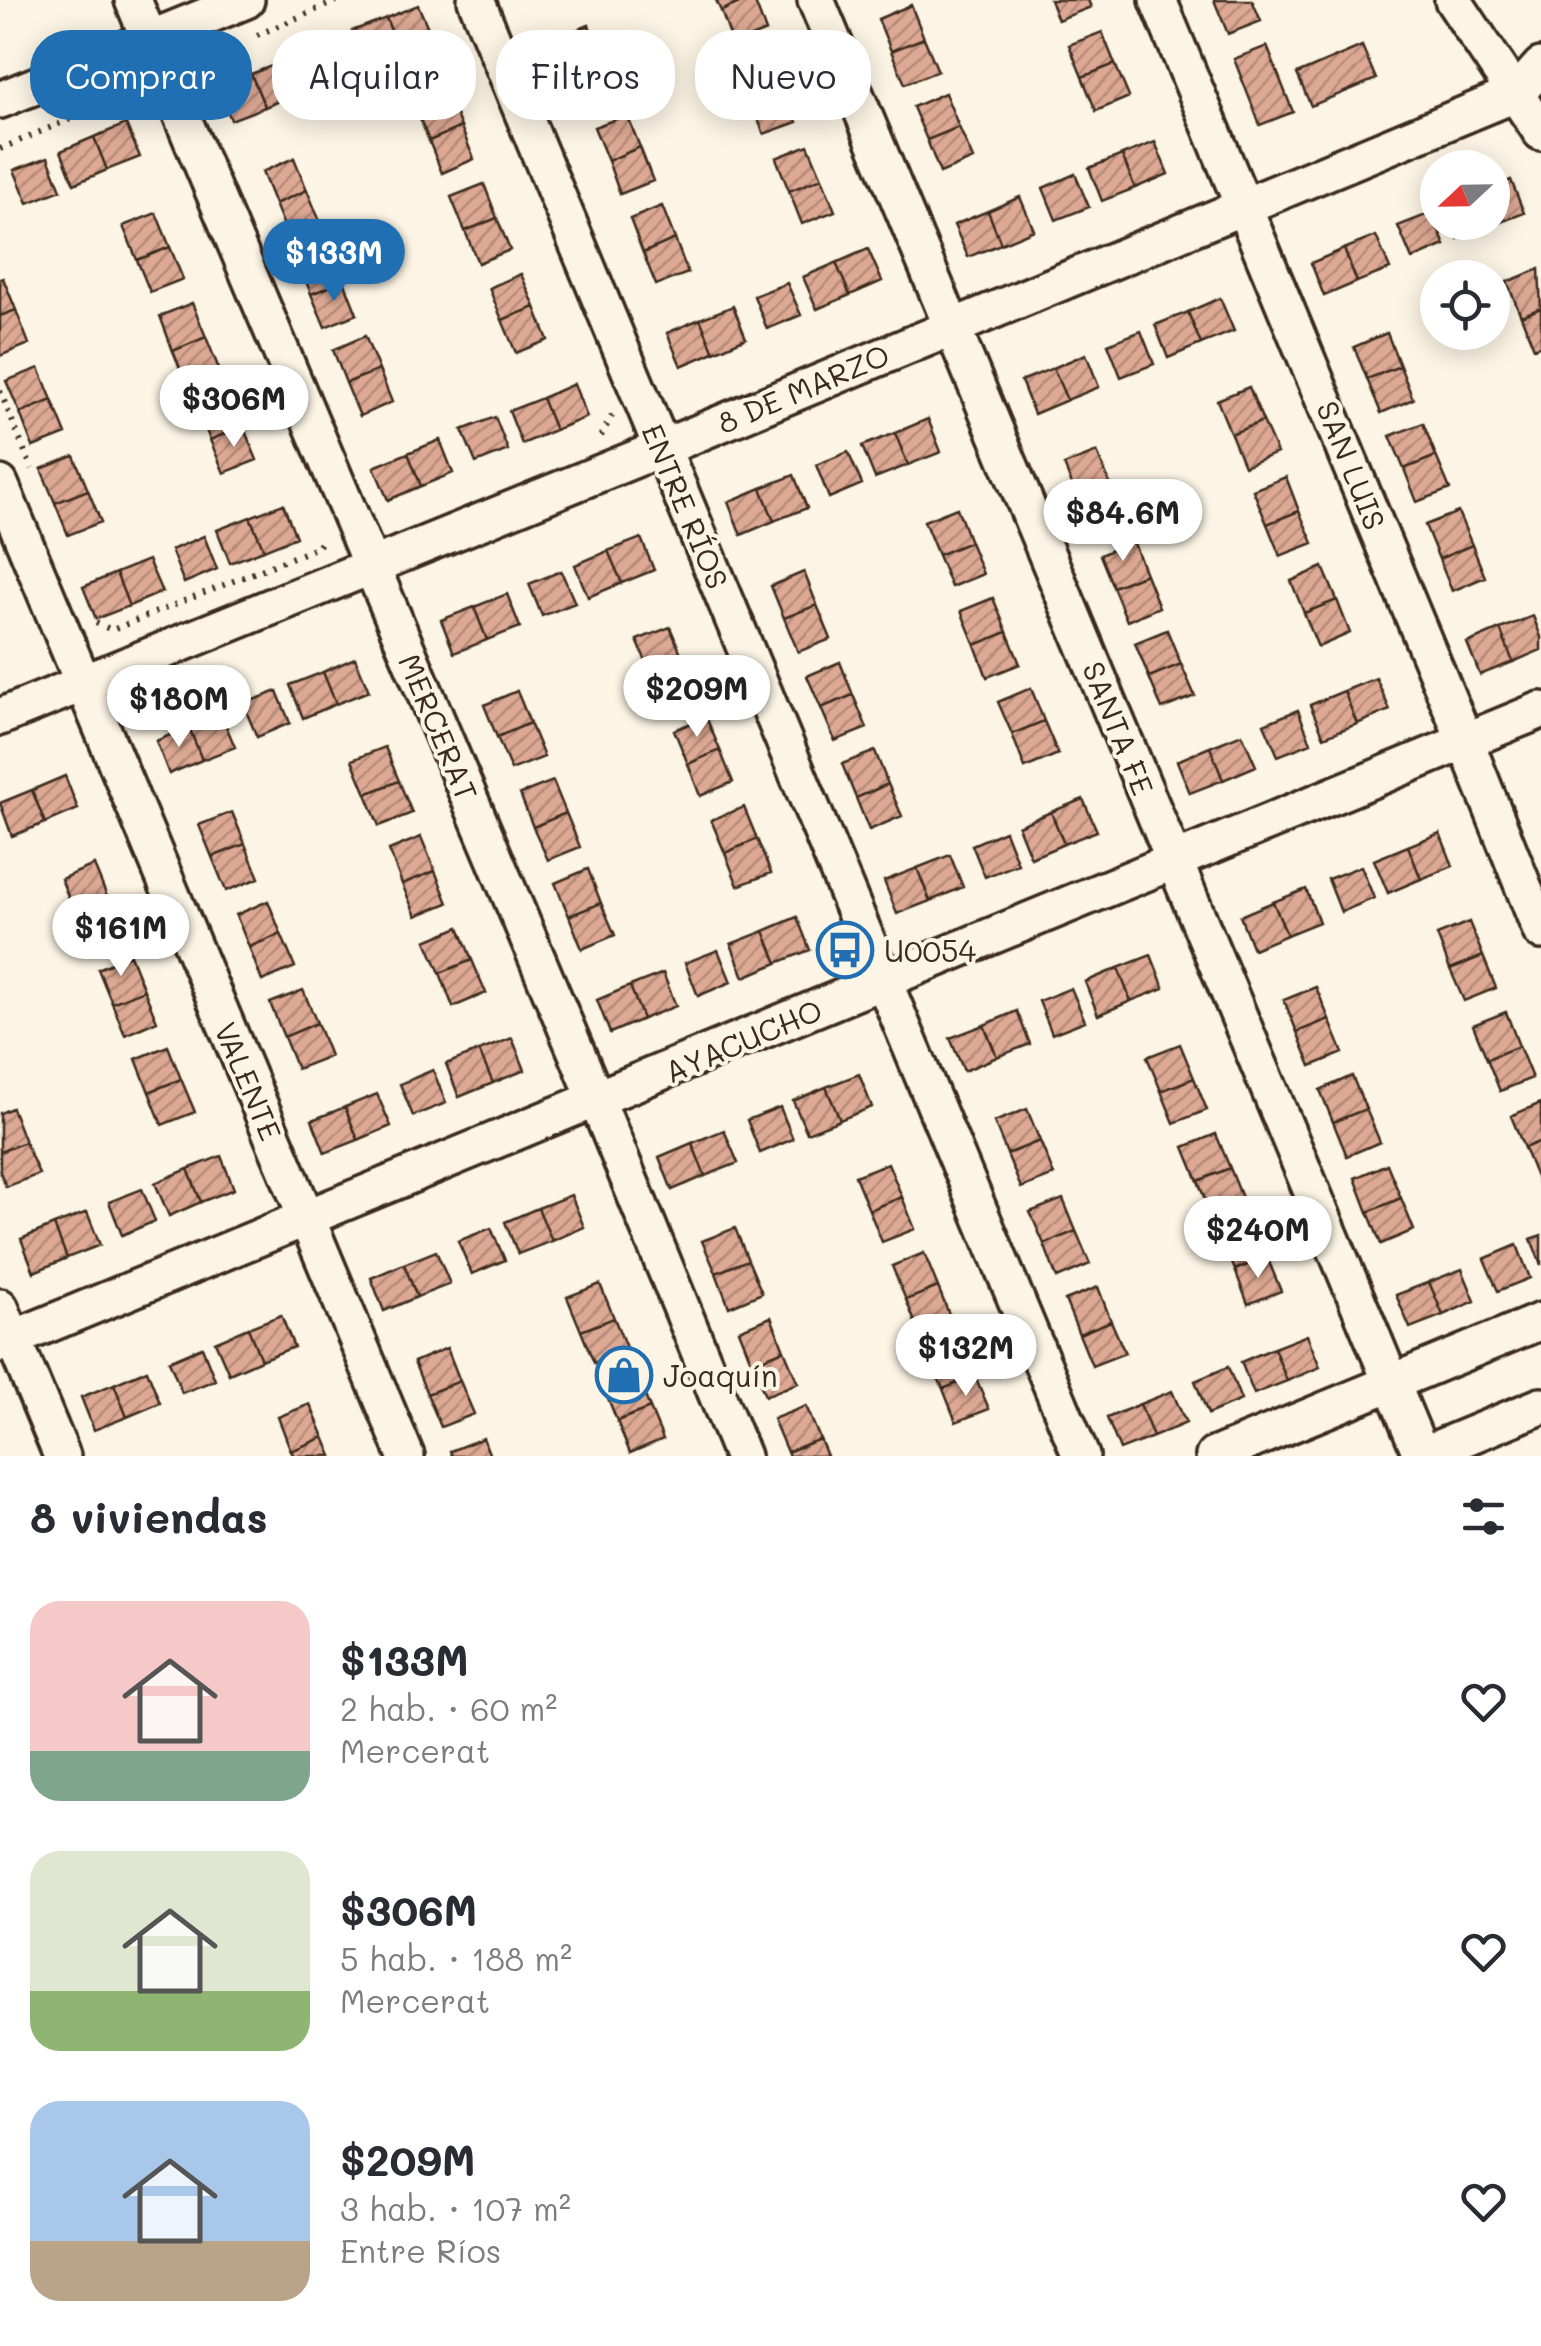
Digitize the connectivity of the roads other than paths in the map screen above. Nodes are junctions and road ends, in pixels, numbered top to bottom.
1 (133, 0) edge
2 (246, 0) edge
3 (476, 0) edge
4 (816, 0) edge
5 (1158, 0) edge
6 (1453, 0) edge
7 (146, 30) edge
8 (174, 30) edge
9 (1541, 66) edge
10 (30, 88) edge
11 (1516, 94) junction
12 (0, 100) edge
13 (184, 120) edge
14 (1541, 132) edge
15 (1245, 206) junction
16 (952, 325) junction
17 (662, 448) junction
18 (0, 484) edge
19 (372, 566) junction
20 (83, 683) junction
21 (1541, 710) edge
22 (0, 718) edge
23 (1466, 743) junction
24 (1174, 862) junction
25 (1541, 931) edge
26 (884, 981) junction
27 (597, 1100) junction
28 (306, 1217) junction
29 (1541, 1321) edge
30 (4, 1330) edge
31 (1390, 1384) junction
32 (1541, 1406) edge
33 (62, 1456) edge
34 (406, 1456) edge
35 (742, 1456) edge
36 (1080, 1456) edge
37 (1214, 1456) edge
38 (1421, 1456) edge

1 - 7 street, MERCERAT
2 - 8 street
3 - 17 street, ENTRE RÍOS
4 - 16 street, SANTA FE
5 - 15 street, SAN LUIS
6 - 11 street
9 - 11 street, 8 DE MARZO
10 - 12 street
11 - 14 street
11 - 15 street, 8 DE MARZO
13 - 19 street, MERCERAT
15 - 16 street, 8 DE MARZO
15 - 23 street, SAN LUIS
16 - 17 street, 8 DE MARZO
16 - 24 street, SANTA FE
17 - 19 street, 8 DE MARZO
17 - 26 street, ENTRE RÍOS
18 - 20 street, VALENTE
19 - 20 street, 8 DE MARZO
19 - 27 street, MERCERAT
20 - 22 street, 8 DE MARZO
20 - 28 street, VALENTE
21 - 23 street, AYACUCHO
23 - 24 street, AYACUCHO
23 - 25 street, SAN LUIS
24 - 26 street, AYACUCHO
24 - 31 street, SANTA FE
26 - 27 street, AYACUCHO
26 - 36 street, ENTRE RÍOS
27 - 28 street, AYACUCHO
27 - 35 street, MERCERAT
28 - 30 street, AYACUCHO
28 - 34 street, VALENTE
29 - 31 street
30 - 33 street
31 - 37 street
31 - 38 street, SANTA FE
32 - 38 street

